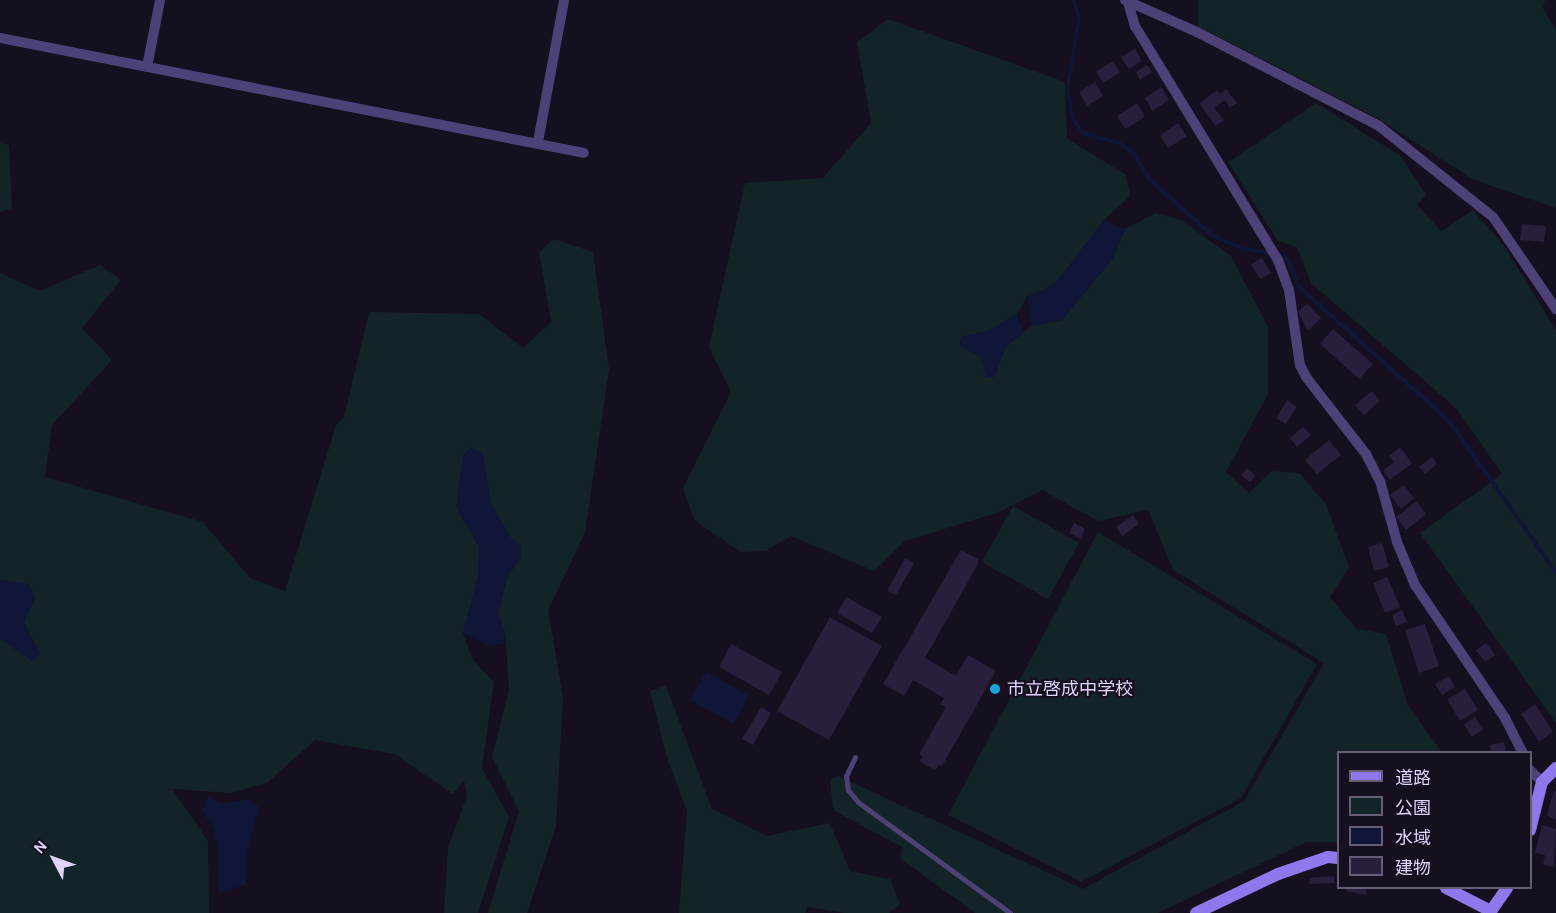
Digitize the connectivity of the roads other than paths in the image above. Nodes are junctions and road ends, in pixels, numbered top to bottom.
1 (160, 0) edge
2 (564, 0) edge
3 (1126, 1) edge
4 (0, 38) edge
5 (147, 67) junction
6 (538, 142) junction
7 (584, 153) dead end
8 (1556, 309) edge
9 (1521, 751) edge
10 (855, 757) dead end
11 (1556, 768) edge
12 (1532, 772) edge
13 (1542, 782) junction
14 (1532, 822) edge
15 (1337, 858) edge
16 (1448, 889) edge
17 (1506, 889) edge
18 (1490, 912) edge
19 (1010, 913) edge
20 (1196, 913) edge

1 - 5 street
2 - 6 street
3 - 8 street
3 - 9 street
4 - 5 street
5 - 6 street
6 - 7 street
10 - 19 lane
11 - 13 street
12 - 13 street
13 - 14 street
15 - 20 street
16 - 18 street
17 - 18 street

